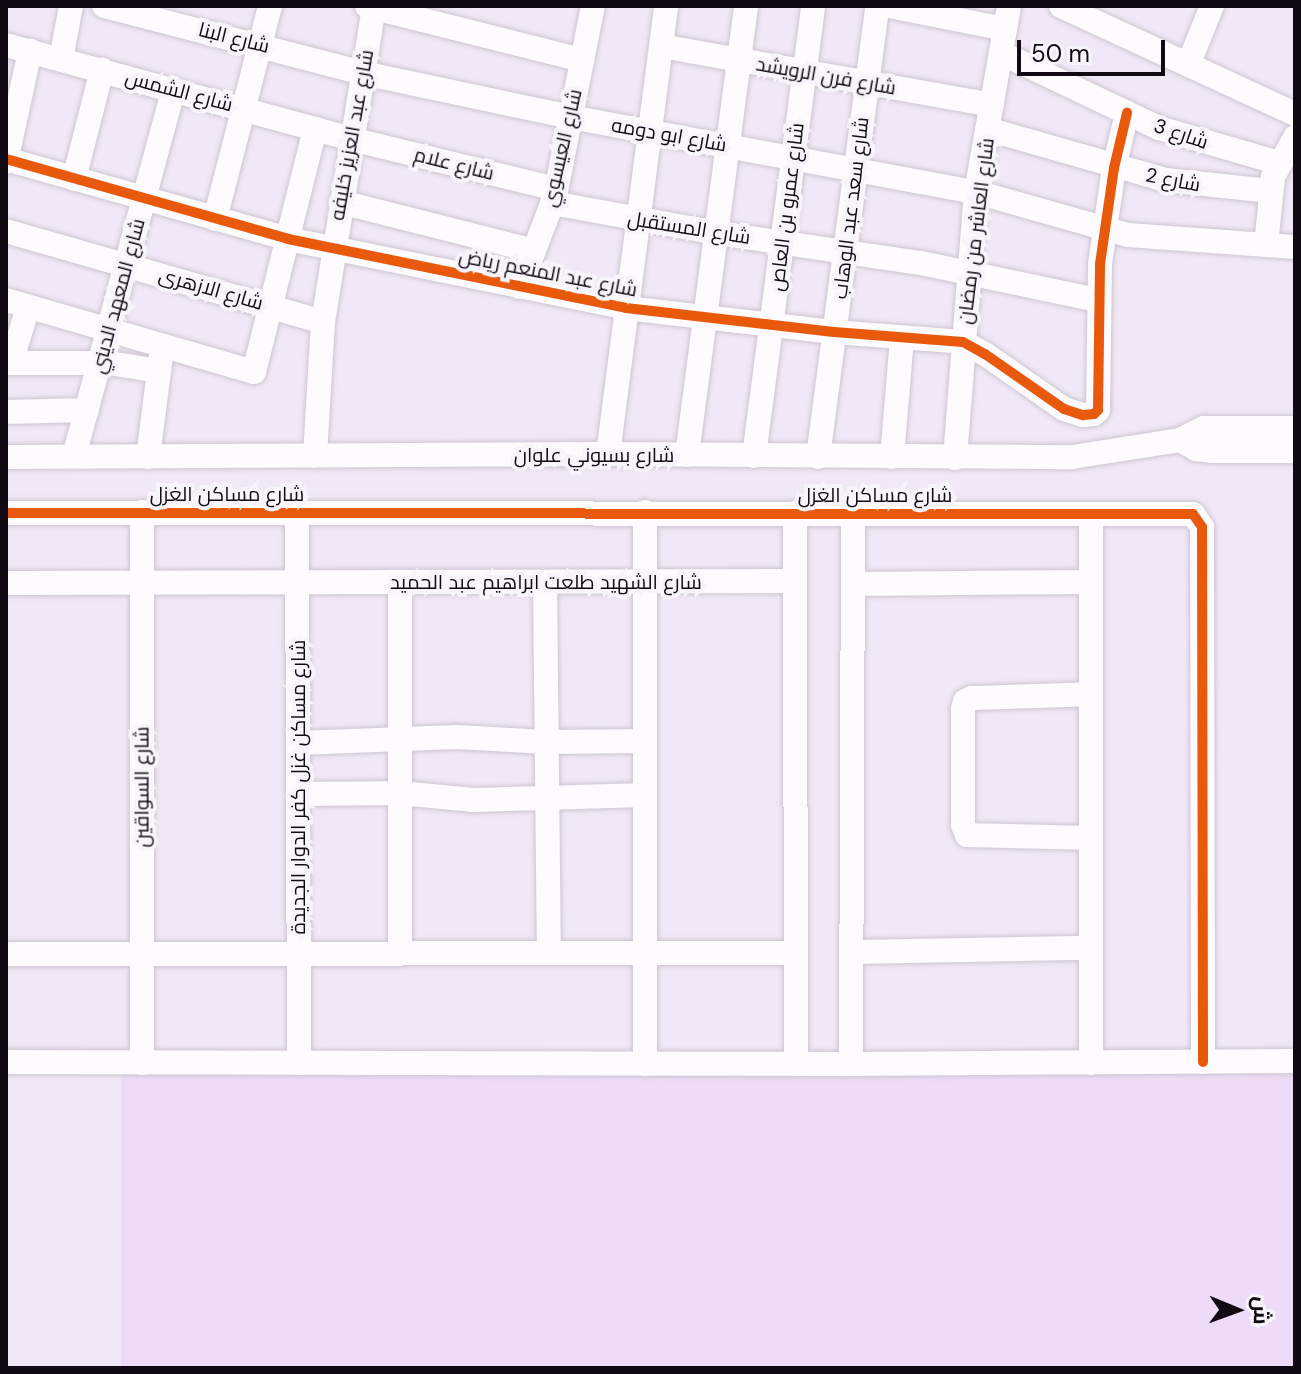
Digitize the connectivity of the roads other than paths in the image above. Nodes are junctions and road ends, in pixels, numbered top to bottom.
1 (71, 6) edge
2 (104, 6) edge
3 (270, 6) edge
4 (593, 6) edge
5 (666, 6) edge
6 (746, 6) edge
7 (813, 6) edge
8 (877, 6) edge
9 (889, 6) edge
10 (1061, 6) edge
11 (1212, 6) edge
12 (371, 7) edge
13 (1005, 29) edge
14 (261, 44) junction
15 (6, 45) edge
16 (661, 46) junction
17 (30, 51) junction
18 (61, 59) junction
19 (582, 60) junction
20 (739, 60) junction
21 (1188, 65) junction
22 (102, 70) junction
23 (804, 72) junction
24 (363, 73) junction
25 (867, 83) junction
26 (174, 89) junction
27 (245, 108) junction
28 (1127, 113) junction
29 (1295, 114) edge
30 (570, 117) junction
31 (990, 117) junction
32 (315, 129) junction
33 (649, 131) junction
34 (1295, 137) edge
35 (351, 139) junction
36 (729, 145) junction
37 (793, 157) junction
38 (6, 160) edge
39 (1279, 163) junction
40 (1114, 168) junction
41 (856, 170) junction
42 (74, 179) junction
43 (1270, 191) junction
44 (976, 192) junction
45 (554, 196) junction
46 (144, 199) junction
47 (341, 202) junction
48 (215, 219) junction
49 (638, 220) junction
50 (1103, 229) junction
51 (6, 231) edge
52 (717, 233) junction
53 (288, 239) junction
54 (781, 243) junction
55 (1266, 245) junction
56 (1295, 247) edge
57 (333, 249) junction
58 (534, 251) junction
59 (846, 252) junction
60 (127, 264) junction
61 (968, 272) junction
62 (520, 287) junction
63 (1097, 300) junction
64 (17, 303) edge
65 (271, 306) junction
66 (626, 308) junction
67 (706, 318) junction
68 (323, 322) junction
69 (771, 325) junction
70 (109, 330) junction
71 (834, 332) junction
72 (902, 337) junction
73 (963, 342) junction
74 (162, 346) junction
75 (9, 363) edge
76 (100, 363) junction
77 (159, 371) junction
78 (87, 410) junction
79 (6, 412) edge
80 (1074, 414) junction
81 (1295, 428) edge
82 (1180, 440) junction
83 (1295, 451) edge
84 (608, 454) junction
85 (687, 455) junction
86 (74, 456) junction
87 (315, 456) junction
88 (754, 456) junction
89 (6, 457) edge
90 (148, 457) junction
91 (818, 457) junction
92 (892, 457) junction
93 (1072, 457) junction
94 (955, 458) junction
95 (142, 512) junction
96 (297, 512) junction
97 (645, 512) junction
98 (6, 513) edge
99 (795, 513) junction
100 (853, 513) junction
101 (1091, 514) junction
102 (645, 581) junction
103 (795, 581) junction
104 (297, 582) junction
105 (400, 582) junction
106 (545, 582) junction
107 (1091, 582) junction
108 (6, 583) edge
109 (142, 583) junction
110 (853, 584) junction
111 (1091, 694) junction
112 (400, 740) junction
113 (645, 741) junction
114 (547, 742) junction
115 (298, 743) junction
116 (400, 793) junction
117 (298, 794) junction
118 (645, 795) junction
119 (548, 797) junction
120 (1091, 838) junction
121 (1091, 948) junction
122 (852, 952) junction
123 (298, 953) junction
124 (400, 953) junction
125 (549, 953) junction
126 (645, 953) junction
127 (795, 953) junction
128 (6, 954) edge
129 (141, 954) junction
130 (1295, 1061) edge
131 (6, 1062) edge
132 (1203, 1062) junction
133 (142, 1063) junction
134 (299, 1063) junction
135 (1091, 1063) junction
136 (645, 1064) junction
137 (796, 1064) junction
138 (851, 1064) junction

1 - 18 street
2 - 14 street, شارع البنا
3 - 14 street
4 - 19 street, شارع العيسوي
5 - 16 street
6 - 20 street
7 - 23 street, شارع عمرو بن العاص
8 - 25 street, شارع سعد عبد الوهاب
9 - 13 street, شارع 3
10 - 21 street
11 - 21 street
12 - 19 street
12 - 24 street, شارع عبد العزيز خليفه
13 - 28 street, شارع 3
13 - 31 street, شارع العاشر من رمضان
14 - 24 street, شارع البنا
14 - 27 street
15 - 17 street, شارع الشمس
16 - 20 street, شارع فرن الرويشد
16 - 33 street
17 - 18 street, شارع الشمس
17 - 38 street
18 - 22 street, شارع الشمس
19 - 30 street, شارع العيسوي
20 - 23 street, شارع فرن الرويشد
20 - 36 street
21 - 29 street
22 - 26 street, شارع الشمس
22 - 42 street
23 - 25 street, شارع فرن الرويشد
23 - 37 street, شارع عمرو بن العاص
24 - 30 street, شارع ابو دومه
24 - 35 street, شارع عبد العزيز خليفه
25 - 31 street, شارع فرن الرويشد
25 - 41 street, شارع سعد عبد الوهاب
26 - 27 street, شارع الشمس
26 - 46 street, شارع المعهد الديني
27 - 32 street, شارع الشمس
27 - 48 street
28 - 39 street, شارع 3
28 - 40 street
30 - 33 street, شارع ابو دومه
30 - 45 street, شارع العيسوي
31 - 40 street, شارع 2
31 - 44 street, شارع العاشر من رمضان
32 - 35 street, شارع الشمس
32 - 53 street
33 - 36 street, شارع ابو دومه
33 - 49 street
34 - 39 street
35 - 45 street, شارع علام
35 - 47 street, شارع عبد العزيز خليفه
36 - 37 street, شارع ابو دومه
36 - 52 street
37 - 41 street, شارع ابو دومه
37 - 54 street, شارع عمرو بن العاص
38 - 42 street, شارع عبد المنعم رياض
39 - 43 street
40 - 43 street, شارع 2
40 - 50 street
41 - 44 street, شارع ابو دومه
41 - 59 street, شارع سعد عبد الوهاب
42 - 46 street, شارع عبد المنعم رياض
43 - 55 street
44 - 50 street, شارع ابو دومه
44 - 61 street, شارع العاشر من رمضان
45 - 49 street, شارع المستقبل
45 - 58 street, شارع العيسوي
46 - 48 street, شارع عبد المنعم رياض
46 - 60 street, شارع المعهد الديني
47 - 57 street, شارع عبد العزيز خليفه
47 - 58 street
48 - 53 street, شارع عبد المنعم رياض
49 - 52 street, شارع المستقبل
49 - 66 street
50 - 55 street, شارع ابو دومه
50 - 63 street
51 - 60 street, شارع الازهرى
52 - 54 street, شارع المستقبل
52 - 67 street
53 - 57 street, شارع عبد المنعم رياض
53 - 65 street
54 - 59 street, شارع المستقبل
54 - 69 street, شارع عمرو بن العاص
55 - 56 street, شارع ابو دومه
57 - 62 street, شارع عبد المنعم رياض
57 - 68 street, شارع عبد العزيز خليفه
58 - 62 street, شارع العيسوي
59 - 61 street, شارع المستقبل
59 - 71 street, شارع سعد عبد الوهاب
60 - 65 street, شارع الازهرى
60 - 70 street, شارع المعهد الديني
61 - 63 street, شارع المستقبل
61 - 73 street, شارع العاشر من رمضان
62 - 66 street, شارع عبد المنعم رياض
63 - 80 street
64 - 70 street
64 - 75 street
65 - 68 street, شارع الازهرى
65 - 74 street
66 - 67 street, شارع عبد المنعم رياض
66 - 84 street
67 - 69 street, شارع عبد المنعم رياض
67 - 85 street
68 - 87 street, شارع عبد العزيز خليفه
69 - 71 street, شارع عبد المنعم رياض
69 - 88 street, شارع عمرو بن العاص
70 - 74 street
70 - 76 street, شارع المعهد الديني
71 - 72 street, شارع عبد المنعم رياض
71 - 91 street, شارع سعد عبد الوهاب
72 - 73 street, شارع عبد المنعم رياض
72 - 92 street
73 - 80 street, شارع عبد المنعم رياض
73 - 94 street, شارع العاشر من رمضان
74 - 77 street
75 - 76 street
76 - 77 street
76 - 78 street, شارع المعهد الديني
77 - 90 street
78 - 79 street
78 - 86 street, شارع المعهد الديني
80 - 93 street
81 - 82 street, شارع بسيوني علوان
82 - 83 street, شارع بسيوني علوان
82 - 93 street, شارع بسيوني علوان
84 - 85 street, شارع بسيوني علوان
84 - 87 street, شارع بسيوني علوان
85 - 88 street, شارع بسيوني علوان
86 - 89 street, شارع بسيوني علوان
86 - 90 street, شارع بسيوني علوان
87 - 90 street, شارع بسيوني علوان
88 - 91 street, شارع بسيوني علوان
91 - 92 street, شارع بسيوني علوان
92 - 94 street, شارع بسيوني علوان
93 - 94 street, شارع بسيوني علوان
95 - 96 street, شارع مساكن الغزل
95 - 98 street, شارع مساكن الغزل
95 - 109 street, شارع السواقين
96 - 97 street, شارع مساكن الغزل
96 - 104 street, شارع مساكن غزل كفر الدوار الجديدة
97 - 99 street, شارع مساكن الغزل
97 - 102 street
99 - 100 street, شارع مساكن الغزل
99 - 103 street
100 - 101 street, شارع مساكن الغزل
100 - 110 street
101 - 107 street
101 - 132 street, شارع مساكن الغزل
102 - 103 street, شارع الشهيد طلعت ابراهيم عبد الحميد
102 - 106 street, شارع الشهيد طلعت ابراهيم عبد الحميد
102 - 113 street
103 - 127 street
104 - 105 street, شارع الشهيد طلعت ابراهيم عبد الحميد
104 - 109 street, شارع الشهيد طلعت ابراهيم عبد الحميد
104 - 115 street, شارع مساكن غزل كفر الدوار الجديدة
105 - 106 street, شارع الشهيد طلعت ابراهيم عبد الحميد
105 - 112 street
106 - 114 street
107 - 110 street
107 - 111 street
108 - 109 street, شارع الشهيد طلعت ابراهيم عبد الحميد
109 - 129 street, شارع السواقين
110 - 122 street
111 - 120 street
111 - 120 street
112 - 114 street
112 - 115 street
112 - 116 street
113 - 114 street
113 - 118 street
114 - 119 street
115 - 117 street, شارع مساكن غزل كفر الدوار الجديدة
116 - 117 street
116 - 119 street
116 - 124 street
117 - 123 street, شارع مساكن غزل كفر الدوار الجديدة
118 - 119 street
118 - 126 street
119 - 125 street
120 - 121 street
121 - 122 street
121 - 135 street
122 - 138 street
123 - 124 street
123 - 129 street
123 - 134 street, شارع مساكن غزل كفر الدوار الجديدة
124 - 125 street
125 - 126 street
126 - 127 street
126 - 136 street
127 - 137 street
128 - 129 street
129 - 133 street, شارع السواقين
130 - 132 street
131 - 133 street
132 - 135 street
133 - 134 street
134 - 136 street
135 - 138 street
136 - 137 street
137 - 138 street

